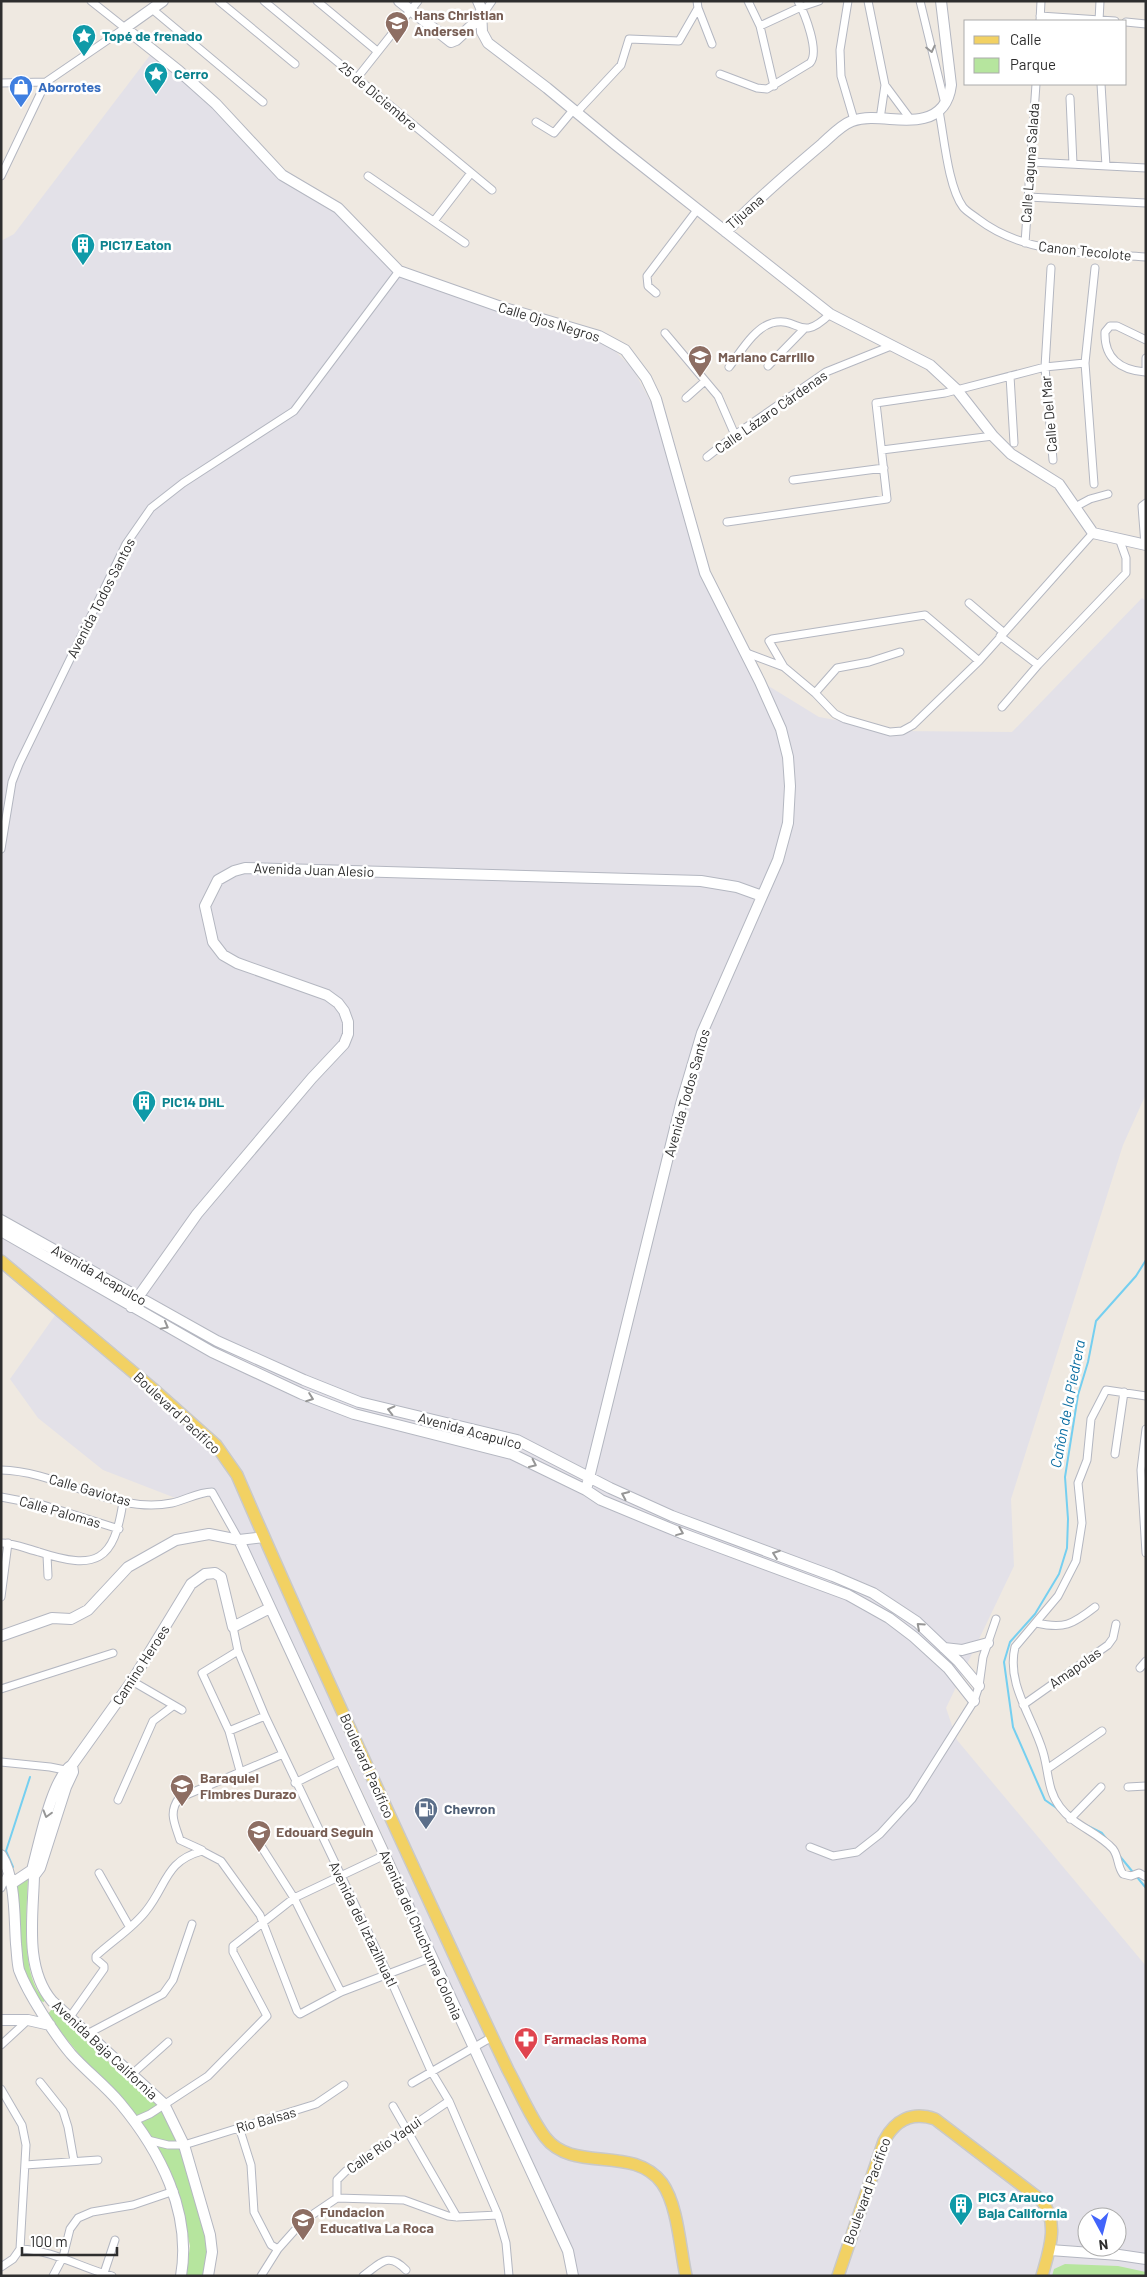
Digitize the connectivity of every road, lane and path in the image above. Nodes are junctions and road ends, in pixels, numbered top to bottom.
1 (91, 1) edge
2 (163, 1) edge
3 (219, 1) edge
4 (264, 1) edge
5 (317, 1) edge
6 (399, 1) edge
7 (418, 1) edge
8 (478, 1) edge
9 (492, 1) edge
10 (748, 1) edge
11 (818, 1) edge
12 (848, 1) edge
13 (868, 1) edge
14 (920, 1) edge
15 (940, 1) edge
16 (1041, 1) edge
17 (1100, 1) edge
18 (800, 4) edge
19 (697, 5) edge
20 (152, 9) junction
21 (410, 11) junction
22 (481, 17) junction
23 (1040, 19) edge
24 (1070, 20) edge
25 (1099, 20) edge
26 (1127, 22) edge
27 (1146, 24) edge
28 (760, 26) junction
29 (125, 28) junction
30 (712, 44) dead end
31 (377, 51) junction
32 (295, 64) dead end
33 (720, 74) dead end
34 (357, 78) junction
35 (46, 82) junction
36 (1, 83) edge
37 (885, 85) junction
38 (1036, 85) edge
39 (1102, 85) edge
40 (774, 86) junction
41 (1070, 98) dead end
42 (263, 102) dead end
43 (942, 107) junction
44 (575, 111) junction
45 (880, 119) junction
46 (854, 120) junction
47 (911, 120) junction
48 (536, 122) dead end
49 (1031, 162) junction
50 (1073, 164) junction
51 (1106, 166) junction
52 (1146, 168) edge
53 (471, 173) junction
54 (1, 176) edge
55 (368, 176) dead end
56 (492, 190) dead end
57 (1028, 197) junction
58 (1146, 203) edge
59 (697, 210) junction
60 (434, 221) junction
61 (726, 232) junction
62 (465, 243) dead end
63 (1025, 243) junction
64 (1146, 258) edge
65 (1051, 268) dead end
66 (1095, 268) dead end
67 (399, 271) junction
68 (656, 293) dead end
69 (830, 314) junction
70 (804, 329) junction
71 (666, 333) dead end
72 (1146, 340) edge
73 (890, 346) junction
74 (1146, 358) edge
75 (1085, 364) junction
76 (768, 366) dead end
77 (1045, 367) junction
78 (729, 368) dead end
79 (1146, 372) edge
80 (1010, 376) junction
81 (704, 381) junction
82 (957, 390) junction
83 (686, 398) dead end
84 (735, 435) junction
85 (993, 436) junction
86 (1014, 443) dead end
87 (882, 450) junction
88 (707, 457) dead end
89 (1053, 460) dead end
90 (884, 468) junction
91 (793, 480) dead end
92 (1094, 484) dead end
93 (1108, 494) dead end
94 (1144, 504) edge
95 (1074, 507) junction
96 (727, 522) dead end
97 (1093, 533) junction
98 (1144, 534) edge
99 (1120, 541) junction
100 (1145, 545) edge
101 (969, 603) dead end
102 (1002, 634) junction
103 (744, 652) junction
104 (900, 652) dead end
105 (979, 661) junction
106 (1038, 665) junction
107 (784, 666) junction
108 (815, 694) junction
109 (1002, 707) dead end
110 (1, 849) edge
111 (762, 896) junction
112 (1, 1220) edge
113 (1, 1232) edge
114 (1, 1261) edge
115 (137, 1298) junction
116 (131, 1307) junction
117 (1124, 1392) junction
118 (1146, 1396) edge
119 (1146, 1429) edge
120 (1115, 1454) dead end
121 (1, 1470) edge
122 (590, 1477) junction
123 (586, 1490) junction
124 (1, 1496) edge
125 (123, 1502) junction
126 (119, 1529) junction
127 (264, 1537) junction
128 (239, 1540) junction
129 (5, 1543) edge
130 (1146, 1553) edge
131 (47, 1555) junction
132 (215, 1573) joint
133 (48, 1576) dead end
134 (1, 1597) edge
135 (1094, 1607) dead end
136 (270, 1608) junction
137 (996, 1619) dead end
138 (1036, 1622) junction
139 (1116, 1624) dead end
140 (233, 1627) junction
141 (1, 1636) edge
142 (988, 1642) junction
143 (944, 1648) junction
144 (238, 1651) junction
145 (113, 1653) dead end
146 (1146, 1661) edge
147 (1140, 1668) dead end
148 (132, 1681) junction
149 (979, 1686) junction
150 (1, 1689) edge
151 (974, 1701) junction
152 (1022, 1705) junction
153 (173, 1706) junction
154 (182, 1710) dead end
155 (265, 1716) junction
156 (229, 1731) junction
157 (1102, 1731) dead end
158 (283, 1754) junction
159 (339, 1761) junction
160 (1, 1762) edge
161 (70, 1769) junction
162 (1047, 1769) junction
163 (240, 1771) junction
164 (295, 1782) junction
165 (1146, 1786) edge
166 (1101, 1787) dead end
167 (1128, 1787) dead end
168 (118, 1800) dead end
169 (1070, 1818) junction
170 (252, 1832) dead end
171 (810, 1847) dead end
172 (202, 1850) junction
173 (384, 1854) junction
174 (1, 1855) edge
175 (35, 1871) junction
176 (99, 1873) dead end
177 (340, 1876) junction
178 (1146, 1877) edge
179 (6, 1886) edge
180 (294, 1898) junction
181 (192, 1924) dead end
182 (262, 1924) junction
183 (129, 1926) junction
184 (430, 1958) junction
185 (388, 1974) junction
186 (341, 1992) junction
187 (52, 2001) junction
188 (41, 2011) junction
189 (70, 2017) junction
190 (1, 2020) edge
191 (28, 2020) junction
192 (50, 2025) junction
193 (87, 2034) junction
194 (492, 2037) junction
195 (168, 2042) dead end
196 (1, 2045) edge
197 (472, 2048) junction
198 (431, 2071) junction
199 (130, 2075) junction
200 (40, 2082) dead end
201 (412, 2083) dead end
202 (344, 2085) dead end
203 (1, 2089) edge
204 (448, 2102) junction
205 (164, 2104) junction
206 (393, 2106) dead end
207 (134, 2121) junction
208 (239, 2127) junction
209 (406, 2129) junction
210 (148, 2140) junction
211 (184, 2145) junction
212 (98, 2160) dead end
213 (74, 2161) junction
214 (25, 2164) junction
215 (174, 2191) junction
216 (337, 2198) junction
217 (498, 2215) junction
218 (457, 2217) junction
219 (115, 2240) dead end
220 (20, 2249) junction
221 (278, 2249) junction
222 (1050, 2250) junction
223 (63, 2257) junction
224 (1146, 2259) edge
225 (1, 2268) edge
226 (406, 2270) dead end
227 (103, 2275) edge
228 (53, 2276) edge
229 (112, 2276) edge
230 (181, 2276) edge
231 (208, 2276) edge
232 (261, 2276) edge
233 (363, 2276) edge
234 (509, 2276) edge
235 (574, 2276) edge
236 (686, 2276) edge
237 (838, 2276) edge
238 (1042, 2276) edge

1 - 29 street
2 - 20 street
3 - 32 street
4 - 34 street, 25 de Diciembre
5 - 31 street
6 - 21 street
7 - 21 street
8 - 22 street, Tijuana
9 - 22 street
10 - 28 street
11 - 18 street
12 - 46 street
13 - 37 street
14 -> 43 street, Canon Tecolote
15 - 43 street
16 - 23 street
17 - 25 street
18 - 28 street
18 - 40 street
19 - 30 street
19 - 44 street
20 - 29 street
20 - 42 street
21 - 22 street
21 - 31 street
22 - 44 street, Tijuana
23 - 24 street
26 - 27 street
28 - 40 street
29 - 35 street
29 - 67 street
31 - 34 street
33 - 40 street
34 - 53 street, 25 de Diciembre
35 - 36 street
35 - 54 street
37 - 45 street
37 - 47 street
38 - 49 street, Calle Laguna Salada
39 - 51 street
41 - 50 street
43 - 47 street
43 - 63 street, Canon Tecolote
44 - 48 street
44 - 59 street, Tijuana
45 - 46 street
45 - 47 street
46 - 61 street, Tijuana
49 - 50 street
49 - 57 street, Calle Laguna Salada
50 - 51 street
51 - 52 street
53 - 56 street, 25 de Diciembre
53 - 60 street
55 - 60 street
57 - 58 street
57 - 63 street, Calle Laguna Salada
59 - 61 street, Tijuana
59 - 68 street
60 - 62 street
61 - 69 street
63 - 64 street, Canon Tecolote
65 - 77 street, Calle Del Mar
66 - 75 street
67 - 103 street, Calle Ojos Negros
67 - 110 street, Avenida Todos Santos
69 - 70 street
69 - 73 street
70 - 76 street
70 - 78 street
71 - 81 street
72 - 79 street
73 - 82 street
73 - 84 street, Calle Lázaro Cárdenas
74 - 79 street
75 - 77 street
75 - 92 street
77 - 80 street
77 - 89 street, Calle Del Mar
80 - 82 street
80 - 86 street
81 - 83 street
81 - 84 street
82 - 85 street
82 - 87 street
84 - 88 street, Calle Lázaro Cárdenas
85 - 87 street
85 - 95 street
87 - 90 street
90 - 91 street
90 - 96 street
93 - 95 street
94 - 98 street
95 - 97 street
97 - 99 street
97 - 102 street
98 - 100 street
99 - 100 street
99 - 106 street
101 - 102 street
102 - 105 street
102 - 106 street
103 - 107 street
103 - 111 street, Avenida Todos Santos
104 - 108 street
105 - 107 street
105 - 108 street
106 - 109 street
107 - 108 street
111 - 115 street, Avenida Juan Alesio
111 - 122 street, Avenida Todos Santos
112 - 115 street, Avenida Acapulco
113 - 116 street, Avenida Acapulco
114 - 127 main road, Boulevard Pacífico
115 - 116 street, Avenida Juan Alesio
122 -> 115 street, Avenida Acapulco
116 -> 123 street, Avenida Acapulco
117 - 118 street
117 - 120 street
117 - 138 street
119 - 130 street
121 - 125 street, Calle Gaviotas
122 - 123 street, Avenida Todos Santos
143 -> 122 street, Avenida Acapulco
123 -> 151 street, Avenida Acapulco
124 - 126 street, Calle Palomas
125 - 126 street
125 - 128 street, Calle Gaviotas
126 - 131 street
127 - 128 street
127 - 194 main road, Boulevard Pacífico
128 - 136 street, Avenida del Chuchuma Colonia
128 - 141 street
129 - 131 street
129 - 134 street
131 - 133 street
132 - 140 street, Avenida del Iztazilhuatl
132 - 148 street, Camino Heroes
135 - 138 street
136 - 140 street
136 - 159 street, Avenida del Chuchuma Colonia
137 - 142 street
138 - 152 street
139 - 152 street, Amapolas
140 - 144 street, Avenida del Iztazilhuatl
142 - 143 street
142 - 149 street
143 - 149 street, Avenida Acapulco
144 - 155 street, Avenida del Iztazilhuatl
144 - 156 street
145 - 150 street
146 - 147 street
148 - 153 street
148 - 161 street, Camino Heroes
149 - 151 street
151 - 171 street
152 - 162 street
153 - 154 street
153 - 168 street
155 - 156 street
155 - 158 street, Avenida del Iztazilhuatl
156 - 163 street
157 - 162 street
158 - 163 street
158 - 164 street, Avenida del Iztazilhuatl
159 - 164 street
159 - 173 street, Avenida del Chuchuma Colonia
160 - 161 street
161 - 175 street, Avenida Baja California
162 - 169 street
163 - 172 street
164 - 177 street, Avenida del Iztazilhuatl
165 - 167 street
166 - 169 street
169 - 178 street
170 - 180 street
172 - 182 street
172 - 183 street
173 - 177 street
173 - 184 street, Avenida del Chuchuma Colonia
174 - 179 street, Avenida Baja California
175 - 179 street
175 - 187 street, Avenida Baja California
176 - 183 street
177 - 180 street
177 - 185 street, Avenida del Iztazilhuatl
179 - 188 street, Avenida Baja California
180 - 182 street
180 - 186 street
181 - 193 street
182 - 186 street
182 - 205 street
183 - 189 street
184 - 185 street
184 - 197 street, Avenida del Chuchuma Colonia
185 - 186 street
185 - 198 street, Avenida del Iztazilhuatl
187 - 188 street
187 - 189 street, Avenida Baja California
188 - 191 street
188 - 192 street, Avenida Baja California
189 - 193 street, Avenida Baja California
190 - 191 street
191 - 192 street
191 - 196 street
192 - 207 street, Avenida Baja California
193 - 199 street, Avenida Baja California
194 - 197 street
194 - 236 main road, Boulevard Pacífico
195 - 199 street
197 - 198 street
197 - 235 street, Avenida del Chuchuma Colonia
198 - 201 street
198 - 204 street, Avenida del Iztazilhuatl
199 - 205 street, Avenida Baja California
200 - 213 street
202 - 208 street, Río Balsas
203 - 214 street
204 - 209 street, Calle Río Yaqui
204 - 217 street, Avenida del Iztazilhuatl
205 - 207 street
205 - 211 street, Avenida Baja California
206 - 209 street
207 - 210 street, Avenida Baja California
208 - 211 street, Río Balsas
208 - 221 street
209 - 216 street, Calle Río Yaqui
209 - 218 street
210 - 211 street
210 - 215 street, Avenida Baja California
211 - 231 street, Avenida Baja California
212 - 213 street
213 - 214 street
214 - 220 street
215 - 223 street
215 - 230 street, Avenida Baja California
216 - 218 street
216 - 221 street
217 - 218 street
217 - 234 street, Avenida del Iztazilhuatl
219 - 227 street
220 - 223 street
220 - 225 street
221 - 232 street
222 - 224 street
222 - 237 main road, Boulevard Pacífico
222 - 238 main road, Boulevard Pacífico
223 - 227 street
223 - 228 street
226 - 233 street
227 - 229 street

